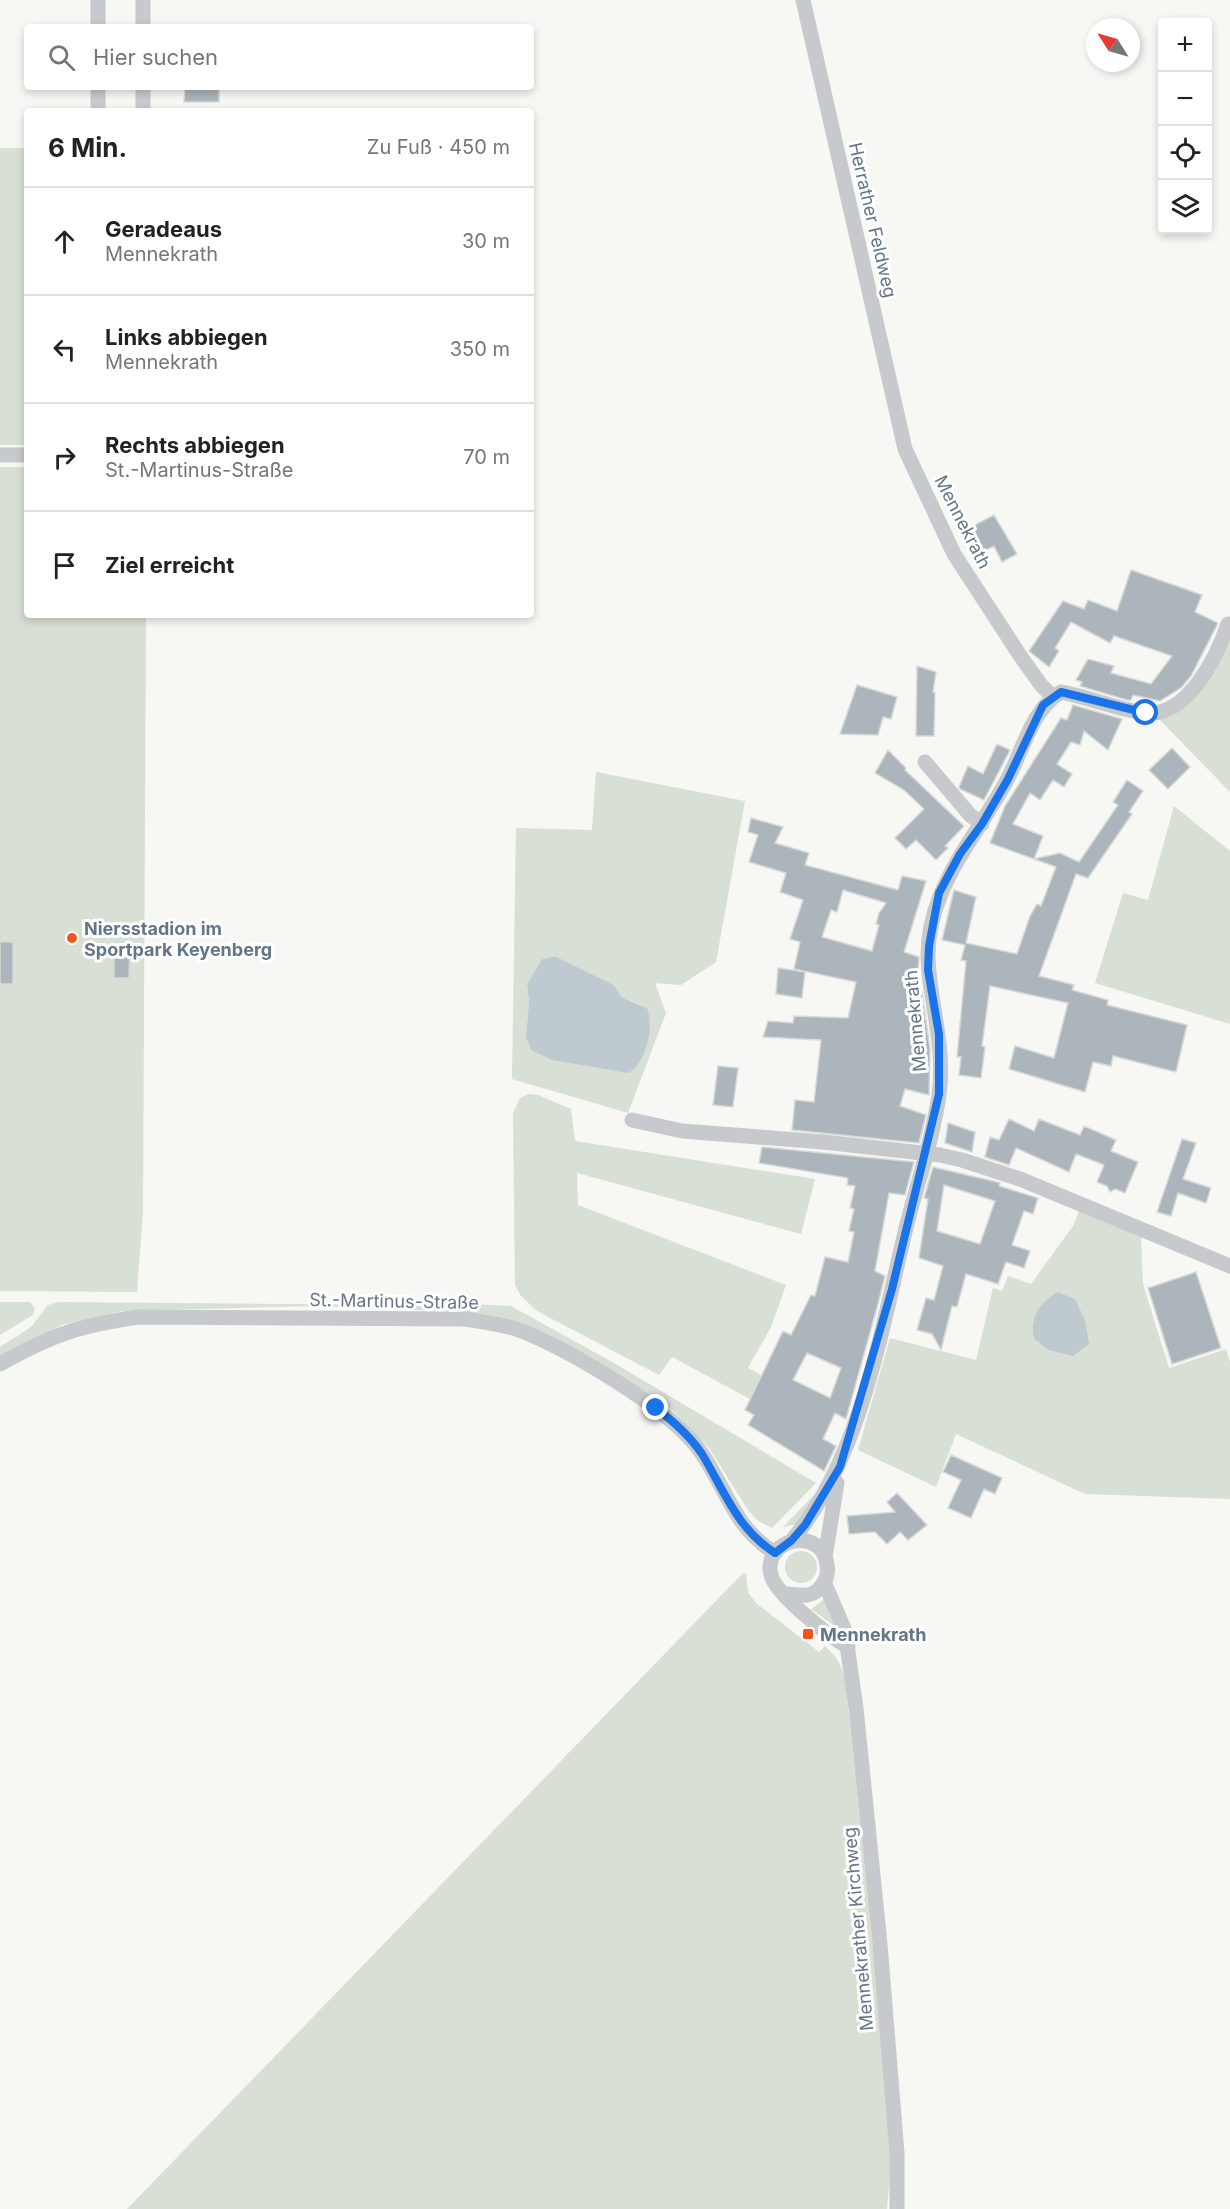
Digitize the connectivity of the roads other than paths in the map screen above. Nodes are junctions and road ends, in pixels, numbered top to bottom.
1 (99, 0) edge
2 (143, 0) edge
3 (804, 0) edge
4 (98, 24) edge
5 (143, 24) edge
6 (98, 90) edge
7 (143, 90) edge
8 (98, 108) edge
9 (142, 108) edge
10 (905, 449) joint
11 (0, 455) edge
12 (24, 455) edge
13 (1228, 624) dead end
14 (1053, 697) junction
15 (925, 762) dead end
16 (982, 824) junction
17 (632, 1120) dead end
18 (926, 1154) junction
19 (1230, 1266) edge
20 (0, 1364) edge
21 (840, 1467) junction
22 (792, 1540) junction
23 (775, 1553) junction
24 (825, 1557) junction
25 (824, 1582) junction
26 (787, 1594) junction
27 (848, 1647) junction
28 (897, 2209) edge

1 - 4 street
2 - 5 street
3 - 10 street, Herrather Feldweg
6 - 8 street
7 - 9 street
10 - 14 street, Mennekrath
11 - 12 street
13 - 14 street
14 - 16 street, Mennekrath
15 - 16 street
16 - 18 street, Mennekrath
17 - 18 street
18 - 19 street
18 - 21 street, Mennekrath
20 - 23 street, St.-Martinus-Straße
21 - 22 street, Mennekrath
21 - 24 street, Mennekrath
22 - 23 street
22 - 24 street
23 - 26 street
24 - 25 street, Mennekrather Kirchweg
25 - 26 street
25 - 27 street, Mennekrather Kirchweg
26 - 27 street
27 - 28 street, Mennekrather Kirchweg

